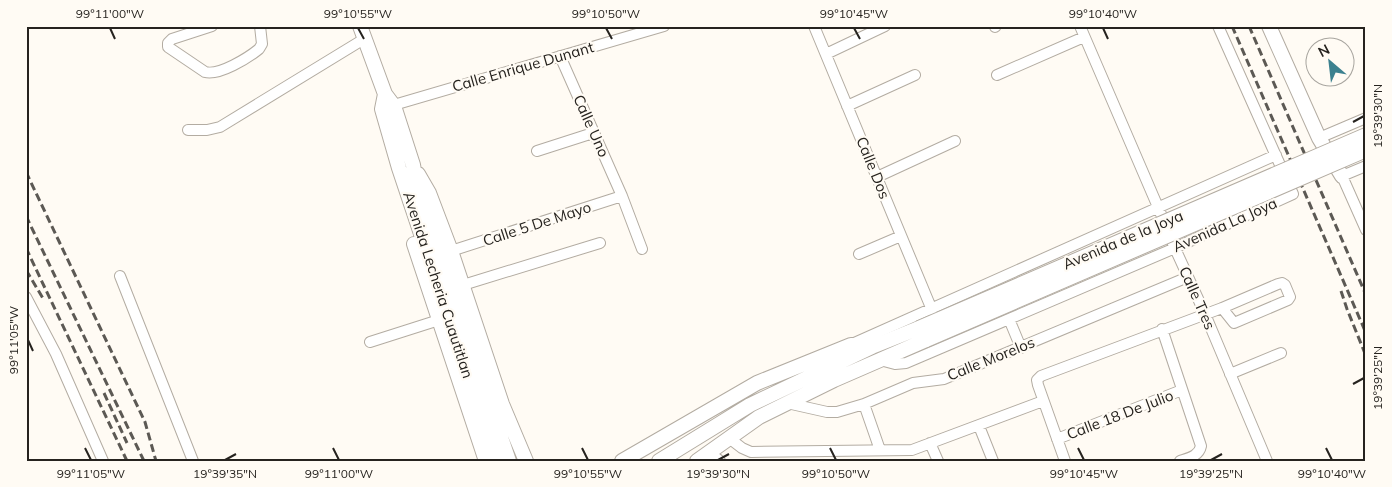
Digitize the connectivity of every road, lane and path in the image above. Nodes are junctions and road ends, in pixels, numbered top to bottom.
1 (212, 26) edge
2 (260, 26) edge
3 (664, 26) edge
4 (814, 26) edge
5 (886, 26) edge
6 (1080, 26) edge
7 (1218, 26) edge
8 (1270, 26) edge
9 (362, 32) edge
10 (1084, 37) junction
11 (826, 54) junction
12 (560, 56) junction
13 (915, 75) dead end
14 (997, 75) dead end
15 (847, 106) junction
16 (388, 107) junction
17 (1366, 118) edge
18 (188, 130) dead end
19 (593, 133) junction
20 (1366, 135) edge
21 (1319, 138) junction
22 (955, 141) dead end
23 (1366, 150) edge
24 (537, 151) dead end
25 (1276, 155) junction
26 (406, 166) junction
27 (1366, 166) edge
28 (1342, 176) junction
29 (877, 177) junction
30 (622, 196) junction
31 (1159, 207) junction
32 (1366, 230) edge
33 (901, 236) junction
34 (600, 243) dead end
35 (1175, 248) junction
36 (642, 249) dead end
37 (451, 251) junction
38 (859, 254) dead end
39 (120, 276) dead end
40 (1188, 277) junction
41 (463, 285) junction
42 (26, 297) edge
43 (1222, 308) junction
44 (932, 310) junction
45 (1205, 314) junction
46 (1010, 319) junction
47 (439, 320) junction
48 (1162, 329) junction
49 (370, 342) dead end
50 (851, 345) junction
51 (877, 345) junction
52 (1021, 348) junction
53 (1281, 352) dead end
54 (883, 359) junction
55 (1230, 374) junction
56 (1182, 390) junction
57 (1043, 401) junction
58 (787, 403) junction
59 (864, 404) junction
60 (978, 426) junction
61 (729, 438) junction
62 (1057, 439) junction
63 (930, 443) junction
64 (880, 450) junction
65 (715, 456) edge
66 (486, 460) edge
67 (103, 461) edge
68 (193, 461) edge
69 (509, 461) edge
70 (526, 461) edge
71 (622, 461) edge
72 (659, 461) edge
73 (697, 461) edge
74 (938, 461) edge
75 (994, 461) edge
76 (1065, 461) edge
77 (1180, 461) edge
78 (1267, 461) edge

1 - 2 street
3 - 12 street, Calle Enrique Dunant
4 - 11 street, Calle Dos
5 - 11 street
6 - 10 street, Calle Tres
7 - 25 street
8 - 21 main road
9 - 16 main road
9 - 18 street
10 - 14 street
10 - 31 street, Calle Tres
11 - 15 street, Calle Dos
12 - 16 street, Calle Enrique Dunant
12 - 19 street, Calle Uno
13 - 15 street
15 - 29 street, Calle Dos
16 - 26 main road, Avenida Lecheria Cuautitlan
17 - 21 street
19 - 24 street
19 - 30 street, Calle Uno
20 - 51 main road, Avenida de la Joya, bridge
21 - 28 main road
22 - 29 street
23 - 54 main road, Avenida de la Joya, bridge
25 - 31 street
25 - 35 street, Avenida La Joya
26 - 37 main road
26 - 47 main road
26 - 66 main road, Avenida Lecheria Cuautitlan
26 - 69 main road, Avenida Lecheria Cuautitlan
27 - 28 street
28 - 32 street
29 - 33 street, Calle Dos
30 - 36 street, Calle Uno
30 - 37 street, Calle 5 De Mayo
31 - 35 street, Calle Tres
31 - 44 street
33 - 38 street
33 - 44 street, Calle Dos
34 - 41 street
35 - 40 street, Calle Tres
35 - 46 street, Avenida La Joya
37 - 41 main road
39 - 68 street
40 - 45 street, Calle Tres
40 - 52 street, Calle Morelos
41 - 70 main road
42 - 67 street
43 - 43 street
43 - 45 street
44 - 50 street
45 - 48 street
45 - 55 street, Calle Tres
46 - 52 street
46 - 54 street, Avenida La Joya
47 - 49 street
47 - 66 main road
48 - 56 street
48 - 57 street
50 - 51 main road
50 - 71 main road
51 - 72 main road, Avenida de la Joya
52 - 59 street, Calle Morelos
53 - 55 street
54 - 58 main road
55 - 78 street, Calle Tres
56 - 62 street, Calle 18 De Julio
56 - 77 street
57 - 60 street
57 - 62 street
58 - 59 street, Calle Morelos
58 - 61 main road
59 - 64 street
60 - 63 street
60 - 75 street
61 - 64 street
61 - 65 main road
62 - 76 street
63 - 64 street
63 - 74 street
65 - 73 main road

